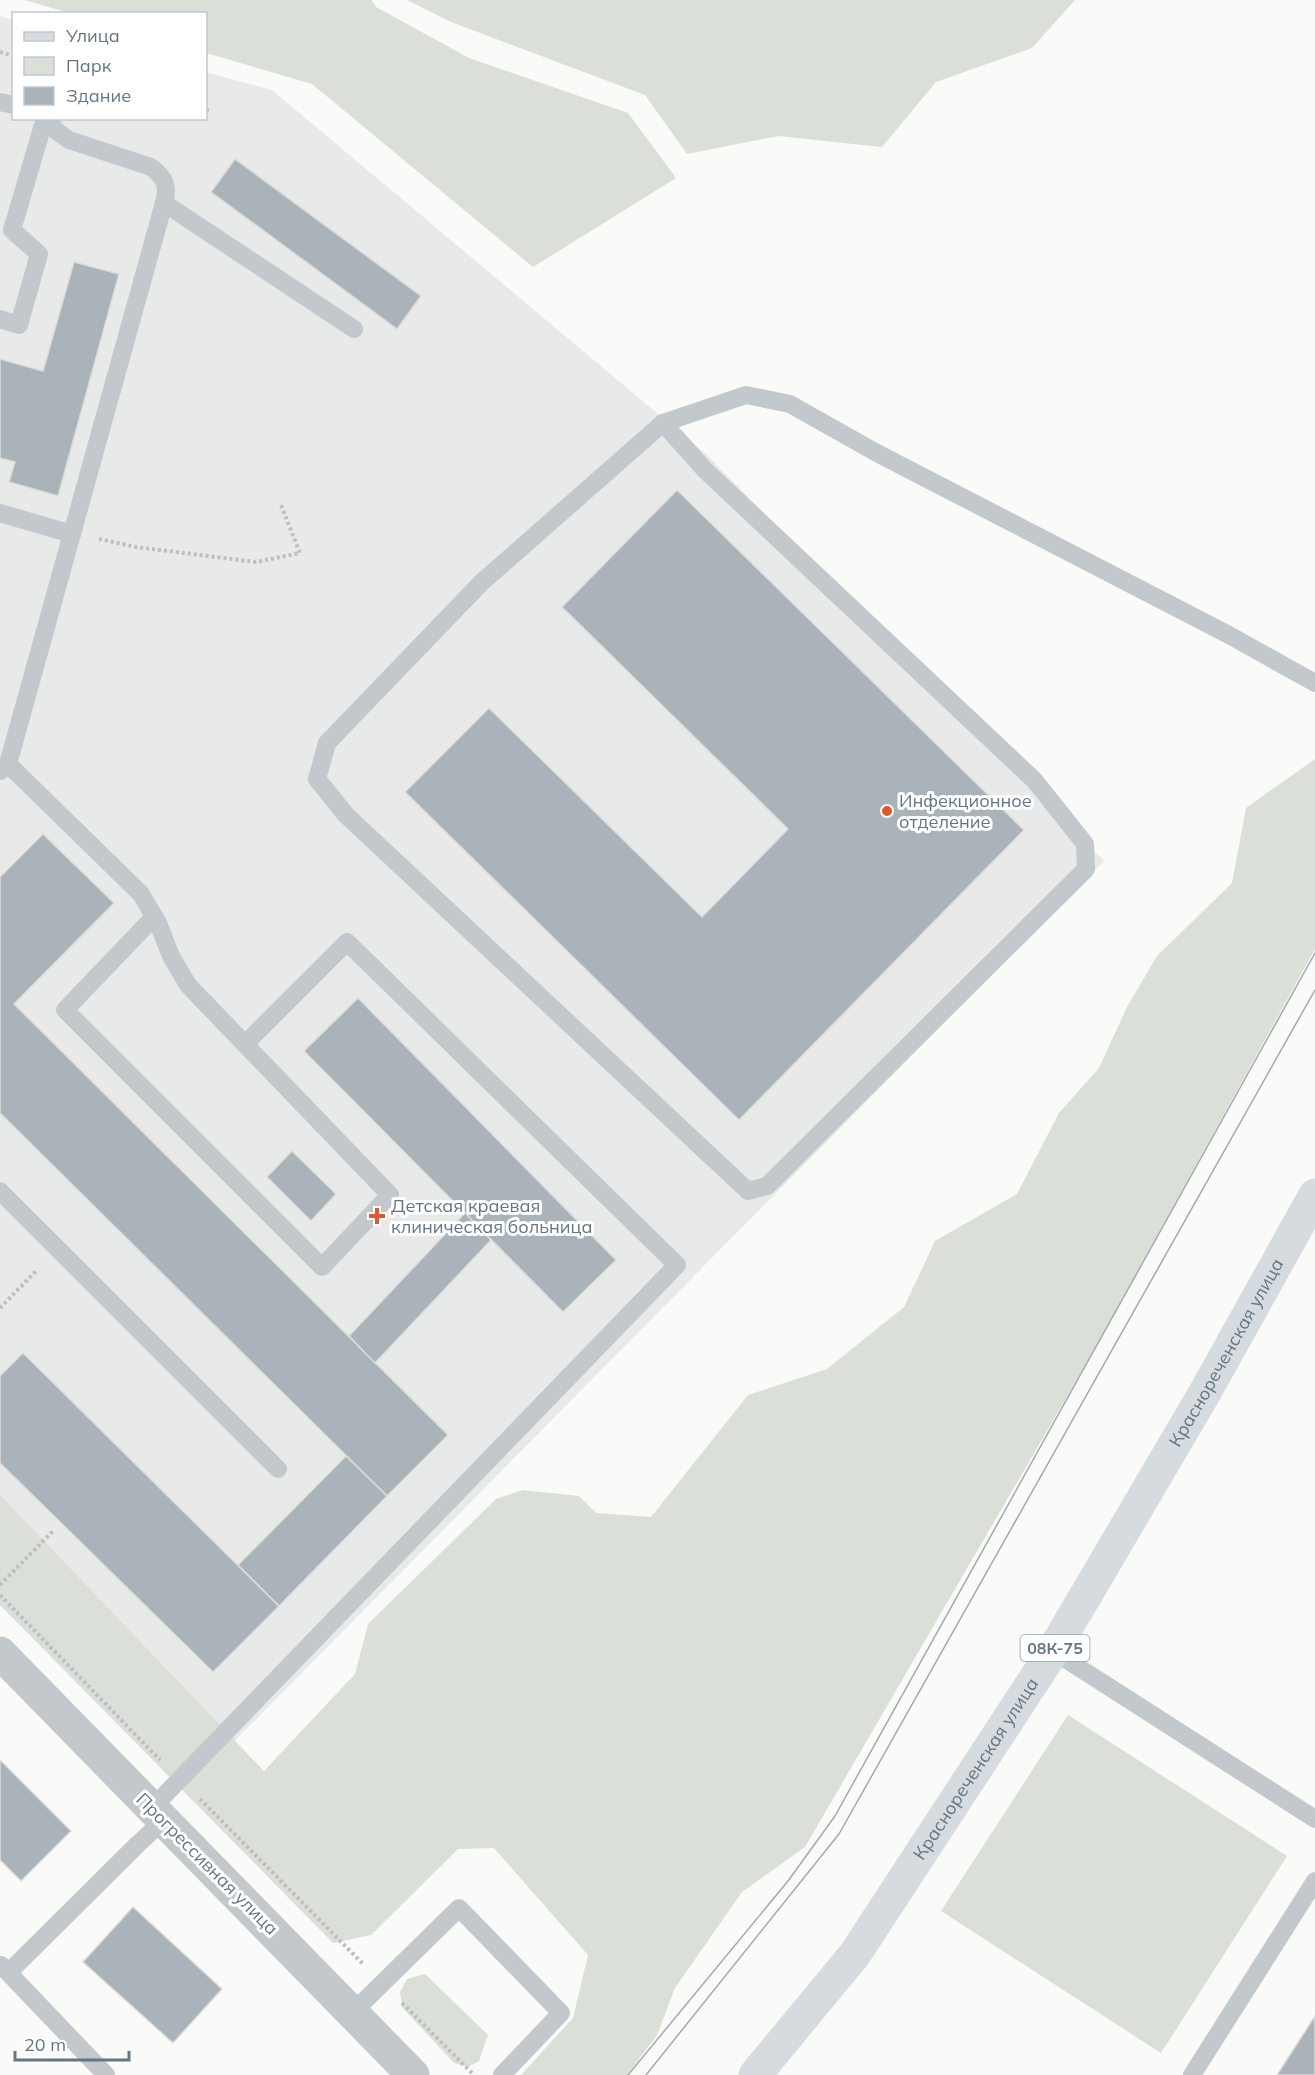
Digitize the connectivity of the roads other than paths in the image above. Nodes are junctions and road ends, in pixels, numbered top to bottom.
1 (45, 120) edge
2 (48, 120) edge
3 (164, 203) junction
4 (0, 319) edge
5 (354, 329) dead end
6 (663, 423) junction
7 (0, 513) edge
8 (72, 534) junction
9 (1315, 683) edge
10 (4, 768) edge
11 (154, 917) junction
12 (245, 1044) junction
13 (0, 1191) edge
14 (1315, 1195) edge
15 (278, 1469) dead end
16 (1053, 1652) junction
17 (0, 1653) edge
18 (158, 1814) junction
19 (1315, 1819) edge
20 (1315, 1881) edge
21 (5, 1968) edge
22 (352, 2012) junction
23 (105, 2075) edge
24 (413, 2075) edge
25 (502, 2075) edge
26 (754, 2075) edge
27 (1192, 2075) edge

1 - 4 lane
2 - 3 lane
3 - 5 lane
3 - 8 lane
6 - 6 lane
6 - 9 lane
7 - 8 lane
8 - 10 lane
10 - 11 lane
11 - 12 lane
11 - 12 lane
12 - 18 lane
13 - 15 lane
14 - 16 main road, Краснореченская улица / 08К-75
16 - 19 lane
16 - 26 main road, Краснореченская улица / 08К-75
17 - 18 street, Прогрессивная улица
18 - 21 lane
18 - 22 street, Прогрессивная улица
20 - 27 lane
21 - 23 lane
22 - 24 street, Прогрессивная улица
22 - 25 lane

